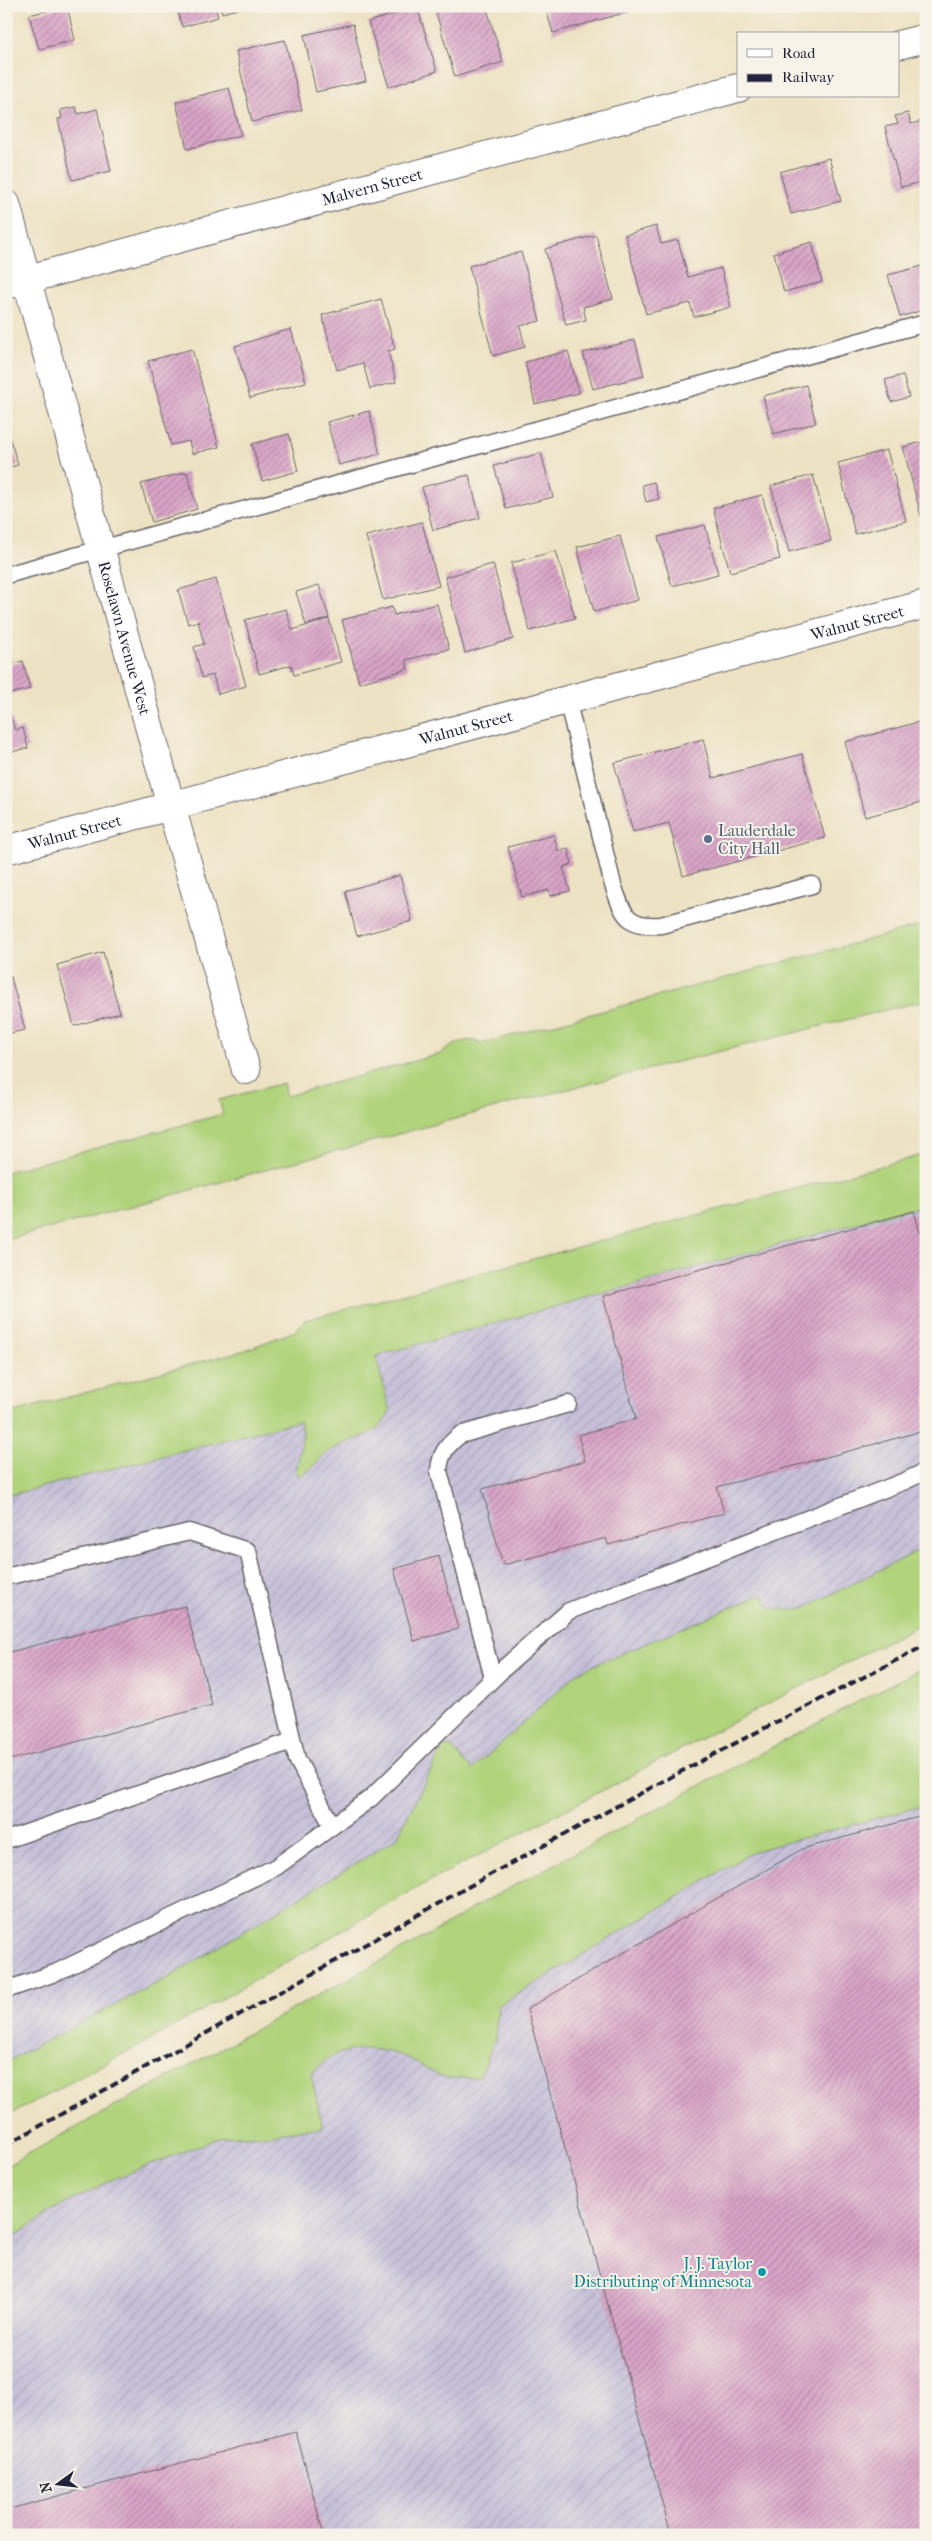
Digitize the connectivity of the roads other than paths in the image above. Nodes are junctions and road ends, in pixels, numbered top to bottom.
1 (926, 38) edge
2 (900, 44) edge
3 (737, 88) edge
4 (6, 204) edge
5 (16, 282) edge
6 (926, 323) edge
7 (101, 550) junction
8 (6, 575) edge
9 (926, 604) edge
10 (567, 700) junction
11 (171, 806) junction
12 (6, 850) edge
13 (812, 885) dead end
14 (246, 1070) dead end
15 (568, 1404) dead end
16 (926, 1471) edge
17 (6, 1578) edge
18 (494, 1678) junction
19 (292, 1741) junction
20 (332, 1826) junction
21 (6, 1840) edge
22 (6, 1990) edge

1 - 2 street
3 - 5 street, Malvern Street
4 - 5 street, Roselawn Avenue West
5 - 7 street, Roselawn Avenue West
6 - 7 lane
7 - 8 lane
7 - 11 street, Roselawn Avenue West
9 - 10 street, Walnut Street
10 - 11 street, Walnut Street
10 - 13 lane
11 - 12 street, Walnut Street
11 - 14 street, Roselawn Avenue West
15 - 18 lane
16 - 18 lane
17 - 19 lane
18 - 20 lane
19 - 20 lane
19 - 21 lane
20 - 22 lane

